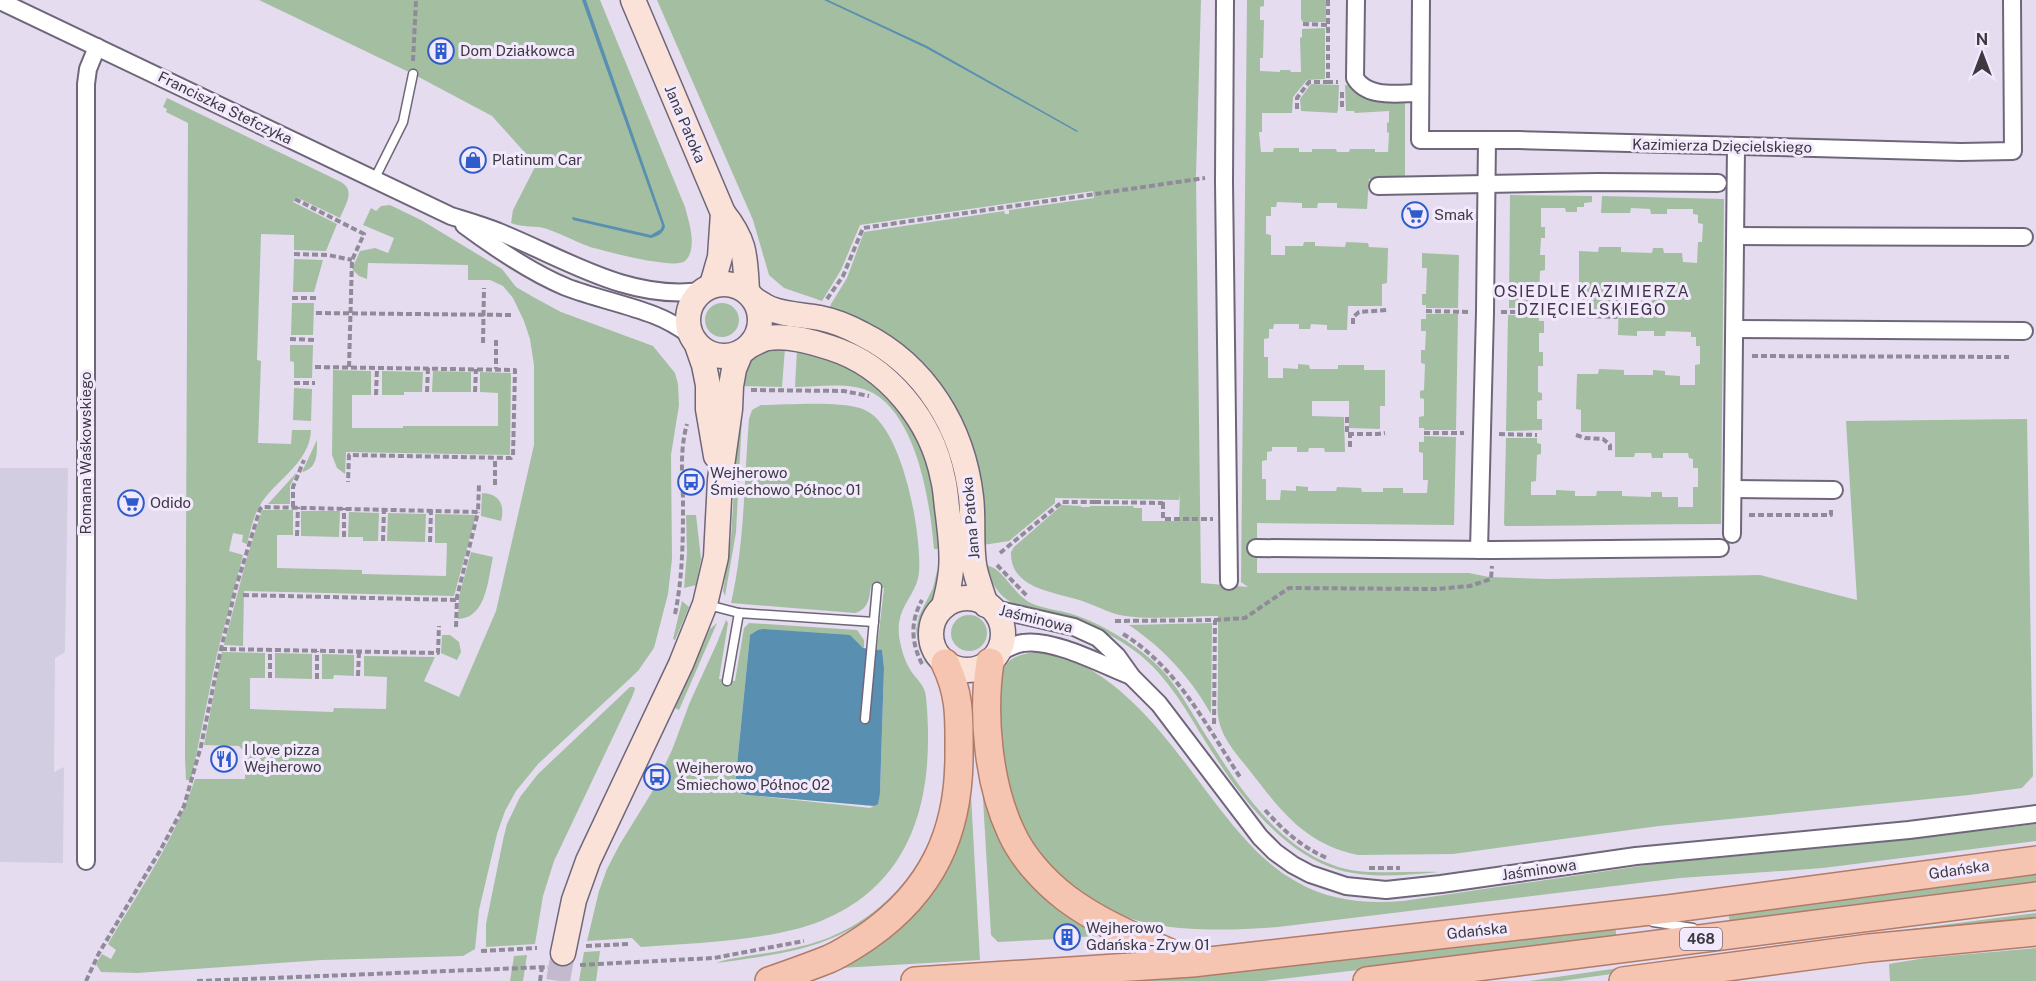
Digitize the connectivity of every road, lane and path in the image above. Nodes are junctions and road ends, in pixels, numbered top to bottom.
1 (416, 0) edge
2 (633, 0) edge
3 (1225, 0) edge
4 (1328, 0) edge
5 (1356, 0) edge
6 (1420, 0) edge
7 (2012, 0) edge
8 (0, 1) edge
9 (1303, 24) dead end
10 (1328, 25) junction
11 (98, 47) junction
12 (413, 74) joint
13 (1328, 82) junction
14 (1419, 93) junction
15 (1297, 109) dead end
16 (1342, 109) dead end
17 (1486, 140) junction
18 (1736, 146) junction
19 (1205, 175) dead end
20 (374, 180) junction
21 (1718, 183) dead end
22 (1486, 184) junction
23 (1378, 186) dead end
24 (295, 199) dead end
25 (723, 213) junction
26 (451, 216) junction
27 (1736, 236) junction
28 (2024, 237) dead end
29 (294, 254) dead end
30 (352, 260) junction
31 (564, 262) junction
32 (555, 281) junction
33 (483, 288) dead end
34 (706, 288) junction
35 (751, 296) junction
36 (292, 298) dead end
37 (317, 298) dead end
38 (826, 299) dead end
39 (1617, 300) dead end
40 (1387, 310) dead end
41 (316, 313) dead end
42 (1578, 313) dead end
43 (350, 314) junction
44 (483, 315) junction
45 (512, 315) dead end
46 (1353, 324) dead end
47 (1735, 329) junction
48 (2024, 331) dead end
49 (291, 339) dead end
50 (316, 340) dead end
51 (496, 340) dead end
52 (694, 340) junction
53 (483, 343) dead end
54 (746, 348) junction
55 (1744, 356) dead end
56 (2008, 357) dead end
57 (315, 367) dead end
58 (349, 367) junction
59 (377, 368) junction
60 (428, 368) junction
61 (476, 369) junction
62 (496, 369) junction
63 (294, 383) dead end
64 (315, 383) dead end
65 (428, 392) dead end
66 (475, 392) dead end
67 (376, 394) dead end
68 (689, 416) dead end
69 (1347, 417) dead end
70 (1384, 432) dead end
71 (1350, 434) junction
72 (1576, 435) dead end
73 (1350, 447) dead end
74 (1610, 451) dead end
75 (495, 458) junction
76 (304, 460) dead end
77 (720, 480) junction
78 (348, 482) dead end
79 (479, 485) dead end
80 (495, 485) dead end
81 (1733, 489) junction
82 (1832, 490) joint
83 (295, 507) junction
84 (344, 508) junction
85 (384, 509) junction
86 (430, 510) junction
87 (478, 512) junction
88 (1732, 515) junction
89 (1228, 519) junction
90 (1732, 534) dead end
91 (297, 536) dead end
92 (344, 537) dead end
93 (383, 541) dead end
94 (430, 542) dead end
95 (1256, 548) dead end
96 (1720, 548) dead end
97 (1479, 550) junction
98 (1000, 554) dead end
99 (975, 564) junction
100 (1490, 580) dead end
101 (1229, 581) dead end
102 (877, 587) dead end
103 (243, 595) dead end
104 (1030, 599) dead end
105 (456, 600) junction
106 (705, 604) junction
107 (944, 606) junction
108 (989, 606) junction
109 (739, 613) junction
110 (674, 619) dead end
111 (1215, 620) junction
112 (1115, 621) dead end
113 (874, 622) junction
114 (439, 626) dead end
115 (456, 627) dead end
116 (1118, 631) dead end
117 (221, 649) junction
118 (270, 650) junction
119 (317, 651) junction
120 (359, 652) junction
121 (993, 658) junction
122 (945, 663) junction
123 (358, 676) dead end
124 (1132, 677) junction
125 (270, 678) dead end
126 (317, 679) dead end
127 (727, 681) dead end
128 (865, 719) dead end
129 (1214, 726) dead end
130 (1242, 780) dead end
131 (1260, 803) dead end
132 (2036, 814) edge
133 (1328, 858) dead end
134 (2036, 860) edge
135 (86, 861) dead end
136 (1368, 868) dead end
137 (1407, 868) dead end
138 (2036, 896) edge
139 (1727, 902) junction
140 (1614, 916) junction
141 (1673, 925) junction
142 (2036, 932) edge
143 (1731, 935) junction
144 (629, 944) dead end
145 (537, 948) dead end
146 (1618, 949) junction
147 (481, 951) dead end
148 (563, 953) junction
149 (714, 958) dead end
150 (1192, 963) junction
151 (598, 964) dead end
152 (512, 969) dead end
153 (86, 981) edge
154 (197, 981) edge
155 (540, 981) edge
156 (769, 981) edge
157 (915, 981) edge
158 (1367, 981) edge
159 (1623, 981) edge

1 - 12 path
2 - 25 main road, Jana Patoka
3 - 89 street
4 - 10 path
5 - 14 street
6 - 14 street, Kazimierza Dzięcielskiego
7 - 18 street, Kazimierza Dzięcielskiego
8 - 11 street, Franciszka Stefczyka
9 - 10 path
10 - 13 path
11 - 20 street, Franciszka Stefczyka
11 - 135 street, Romana Waśkowskiego
12 - 20 lane
13 - 15 path
13 - 16 path
14 - 17 street, Kazimierza Dzięcielskiego
17 - 18 street, Kazimierza Dzięcielskiego
17 - 22 street
18 - 27 street
19 - 38 path
20 - 26 street, Franciszka Stefczyka
21 - 22 street
22 - 23 street
22 - 97 street
24 - 30 path
25 - 34 main road, Jana Patoka
25 - 35 main road
26 - 31 street, Franciszka Stefczyka
26 - 32 street, Franciszka Stefczyka
27 - 28 street
27 - 47 street
29 - 30 path
30 - 43 path
31 - 32 street
31 - 34 street, Franciszka Stefczyka
32 - 52 street, Franciszka Stefczyka
33 - 44 path
34 - 35 main road
34 - 52 main road
35 - 54 main road
35 - 99 main road, Jana Patoka
36 - 37 path
39 - 42 path
40 - 46 path
41 - 43 path
43 - 44 path
43 - 58 path
44 - 45 path
44 - 53 path
47 - 48 street
47 - 81 street
49 - 50 path
51 - 62 path
52 - 54 main road
52 - 77 main road
54 - 77 main road
54 - 107 main road, Jana Patoka
55 - 56 path
57 - 58 path
58 - 59 path
59 - 60 path
59 - 67 path
60 - 61 path
60 - 65 path
61 - 62 path
61 - 66 path
62 - 75 path
63 - 64 path
68 - 110 path
69 - 71 path
70 - 71 path
71 - 73 path
72 - 74 path
75 - 78 path
75 - 80 path
76 - 83 path
77 - 106 main road
79 - 87 path
81 - 82 street
81 - 88 street
82 - 88 path
83 - 84 path
83 - 91 path
83 - 117 path
84 - 85 path
84 - 92 path
85 - 86 path
85 - 93 path
86 - 87 path
86 - 94 path
87 - 105 path
88 - 90 street
89 - 98 path
89 - 101 street
95 - 97 street
96 - 97 street
99 - 104 path
99 - 108 main road, Jana Patoka
100 - 111 path
102 - 113 lane
103 - 105 path
105 - 115 path
106 - 109 lane
106 - 148 main road
107 - 108 main road
107 - 122 main road
108 - 121 main road
108 - 124 street, Jaśminowa
109 - 113 lane
109 - 127 lane
111 - 112 path
111 - 129 path
113 - 128 lane
114 - 120 path
116 - 130 path
117 - 118 path
117 - 153 path
118 - 119 path
118 - 125 path
119 - 120 path
119 - 126 path
120 - 123 path
121 - 122 main road
121 - 124 street, Jaśminowa
121 - 150 main road
122 - 156 main road
124 - 132 street, Jaśminowa
131 - 133 path
134 - 139 main road, Gdańska / 468
136 - 137 path
138 - 143 main road, 468
139 - 140 main road, Gdańska / 468
139 - 141 lane
140 - 141 lane
140 - 150 main road, Gdańska / 468
141 - 143 lane
141 - 146 lane
142 - 159 main road
143 - 146 main road, 468
144 - 148 path
145 - 147 path
146 - 158 main road, 468
148 - 155 path
149 - 151 path
150 - 157 main road, Gdańska / 468
152 - 154 path

